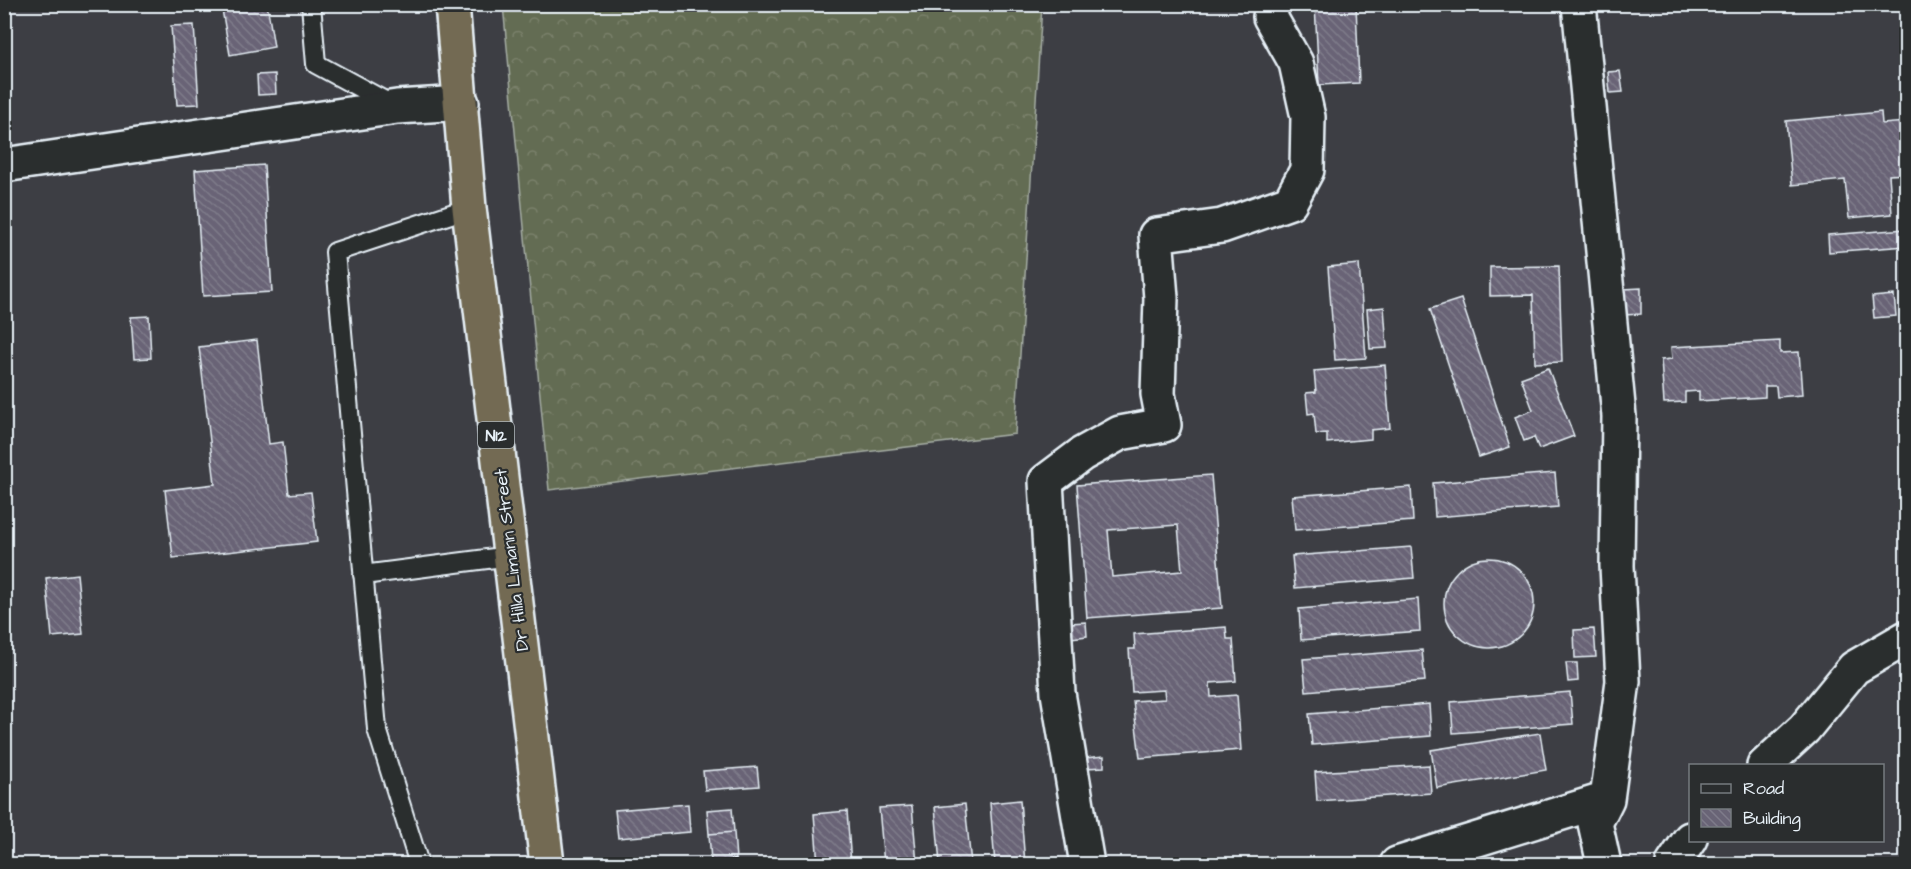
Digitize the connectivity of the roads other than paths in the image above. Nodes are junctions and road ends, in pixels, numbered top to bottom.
1 (311, 4) edge
2 (452, 4) edge
3 (1272, 4) edge
4 (1579, 4) edge
5 (462, 103) junction
6 (397, 107) junction
7 (4, 165) edge
8 (469, 208) junction
9 (510, 556) junction
10 (363, 576) junction
11 (1906, 638) edge
12 (1765, 764) edge
13 (1607, 799) junction
14 (1689, 840) edge
15 (419, 864) edge
16 (547, 864) edge
17 (1087, 864) edge
18 (1397, 864) edge
19 (1604, 864) edge
20 (1673, 864) edge

1 - 6 lane
2 - 5 highway, Dr Hilla Limann Street / N12
3 - 17 street
4 - 13 street
5 - 6 street
5 - 8 highway, Dr Hilla Limann Street / N12
6 - 7 street
8 - 9 highway, Dr Hilla Limann Street / N12
8 - 10 lane
9 - 10 lane
9 - 16 highway, Dr Hilla Limann Street / N12
10 - 15 lane
11 - 12 street
13 - 18 street
13 - 19 street
14 - 20 street

